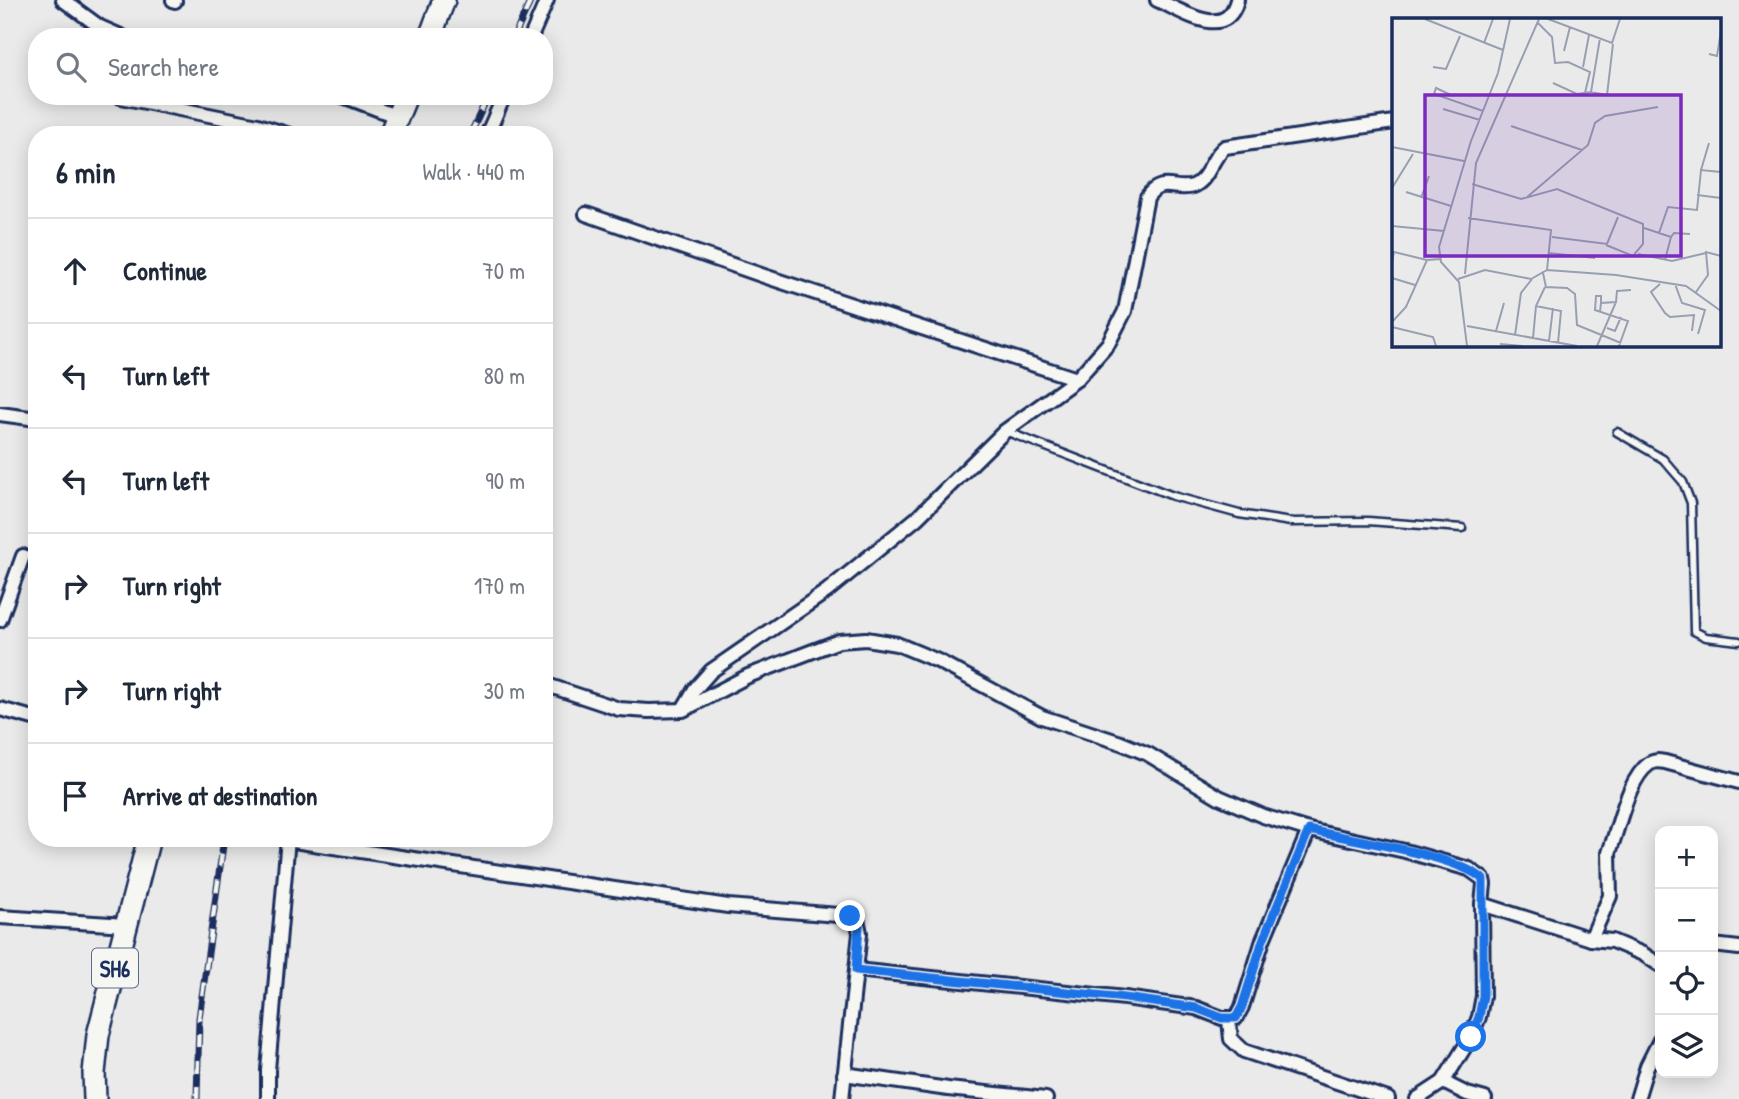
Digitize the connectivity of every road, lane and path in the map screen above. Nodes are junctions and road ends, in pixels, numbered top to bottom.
1 (63, 0) edge
2 (444, 0) edge
3 (547, 0) edge
4 (1157, 0) edge
5 (1237, 0) edge
6 (102, 28) edge
7 (433, 28) edge
8 (535, 28) edge
9 (160, 105) edge
10 (358, 105) edge
11 (402, 105) edge
12 (500, 105) edge
13 (1392, 122) edge
14 (261, 126) edge
15 (394, 126) edge
16 (491, 126) edge
17 (586, 214) dead end
18 (1076, 379) junction
19 (0, 414) edge
20 (28, 418) edge
21 (1006, 432) junction
22 (1617, 432) dead end
23 (1462, 528) dead end
24 (23, 556) dead end
25 (0, 620) edge
26 (1739, 641) edge
27 (553, 687) edge
28 (0, 709) edge
29 (682, 710) junction
30 (28, 717) edge
31 (1739, 782) edge
32 (1309, 830) junction
33 (147, 847) edge
34 (287, 847) edge
35 (341, 847) edge
36 (1482, 904) junction
37 (0, 917) edge
38 (126, 925) junction
39 (1591, 939) junction
40 (1718, 946) edge
41 (1739, 948) edge
42 (1655, 962) edge
43 (856, 970) junction
44 (1229, 1020) junction
45 (1655, 1050) edge
46 (844, 1074) junction
47 (1443, 1082) junction
48 (95, 1099) edge
49 (268, 1099) edge
50 (842, 1099) edge
51 (1046, 1099) edge
52 (1388, 1099) edge
53 (1418, 1099) edge
54 (1485, 1099) edge
55 (1637, 1099) edge

1 - 6 street
2 - 7 main road
3 - 8 street
4 - 5 street
9 - 14 street
10 - 15 street
11 - 15 main road
12 - 16 street
13 - 18 street
17 - 18 street
18 - 21 street
19 - 20 street
21 - 23 lane
21 - 29 street
22 - 26 lane
24 - 25 street
27 - 29 street
28 - 30 street
29 - 32 street
31 - 39 street
32 - 36 street
32 - 44 street
33 - 38 main road, SH6
34 - 49 street
35 - 43 street
36 - 39 street
36 - 47 street
37 - 38 street
38 - 48 main road, SH6
39 - 42 street
40 - 41 street
43 - 44 street
43 - 46 street
44 - 52 street
45 - 55 street
46 - 50 street
46 - 51 street
47 - 53 street
47 - 54 street

